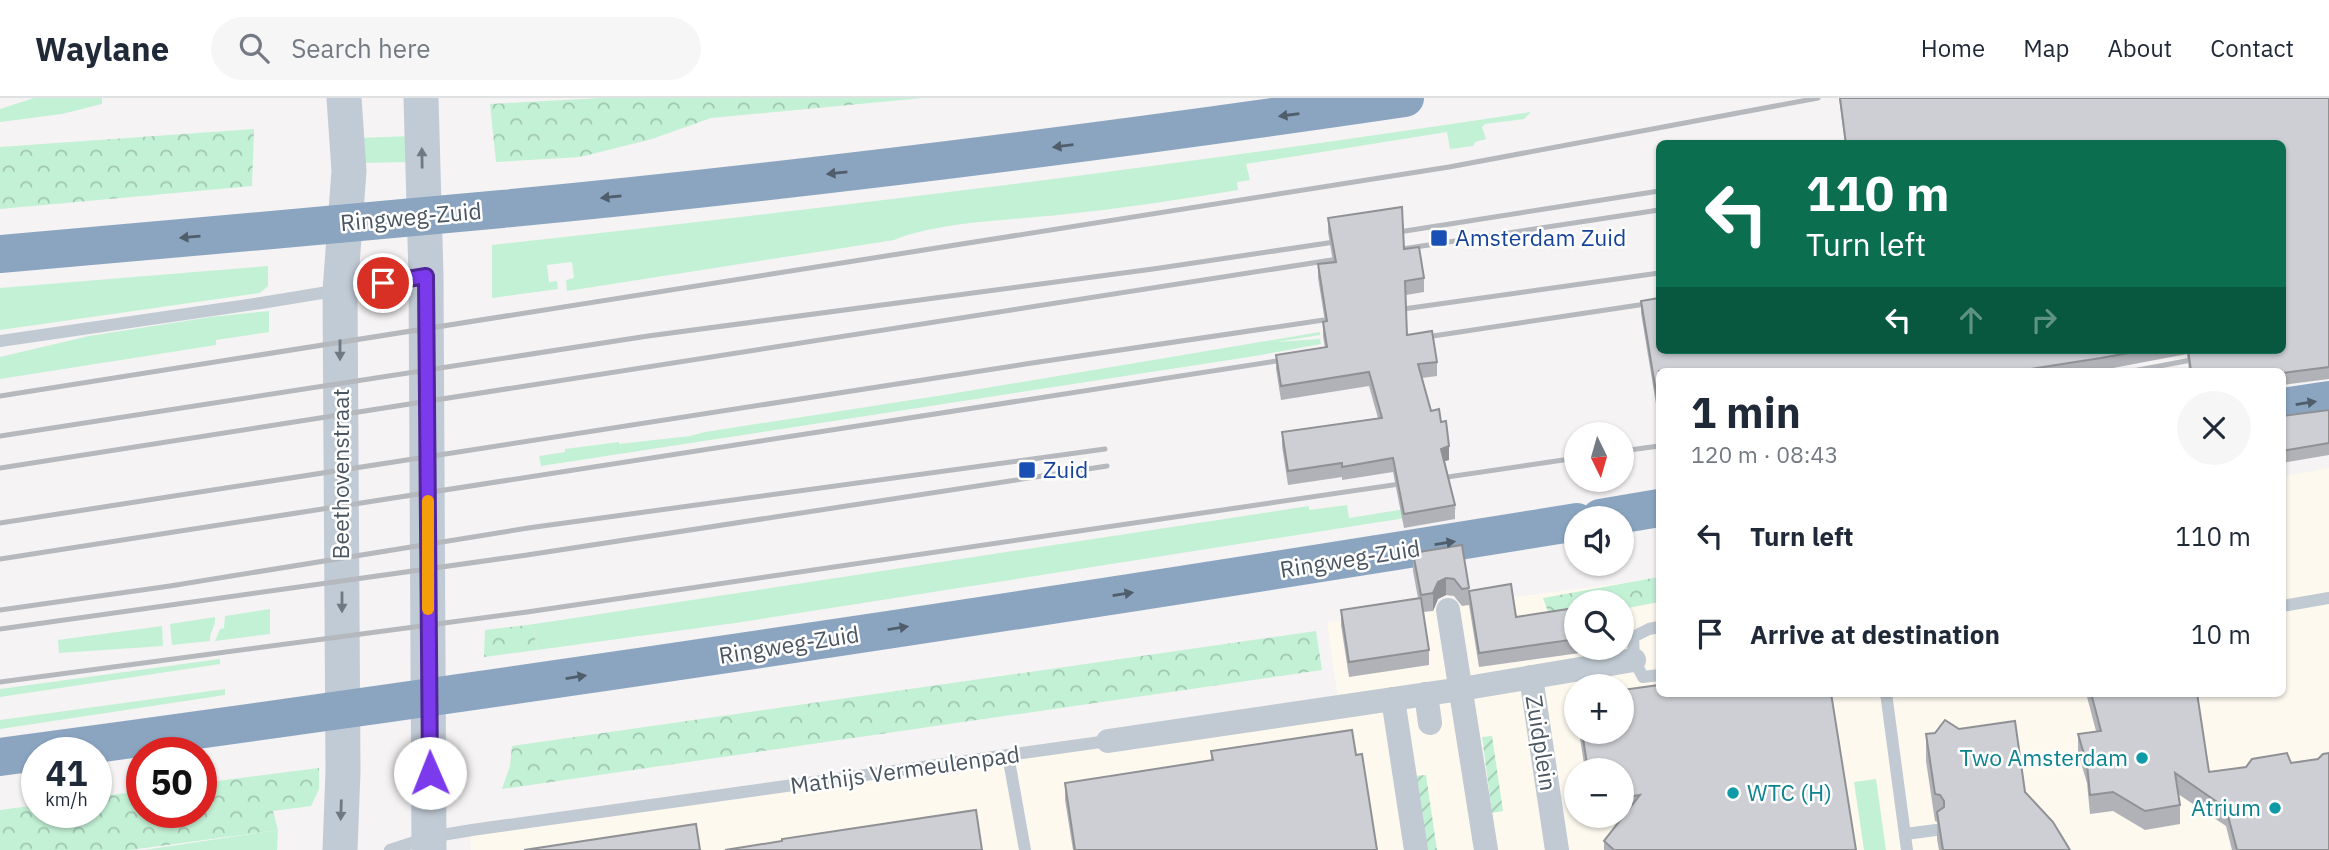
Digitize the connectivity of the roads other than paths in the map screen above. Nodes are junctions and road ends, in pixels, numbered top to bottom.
1 (344, 98) edge
2 (421, 98) edge
3 (1405, 98) edge
4 (0, 254) edge
5 (426, 276) junction
6 (340, 291) junction
7 (0, 341) edge
8 (2329, 400) edge
9 (2286, 406) edge
10 (1656, 509) edge
11 (1634, 512) edge
12 (1564, 524) edge
13 (2329, 598) edge
14 (2286, 605) edge
15 (1448, 610) dead end
16 (1656, 627) edge
17 (1634, 636) edge
18 (1634, 660) joint
19 (1656, 675) edge
20 (1531, 677) junction
21 (1461, 689) junction
22 (1426, 694) junction
23 (1887, 697) edge
24 (1387, 700) junction
25 (1430, 723) dead end
26 (1108, 741) joint
27 (1009, 755) junction
28 (0, 757) edge
29 (1936, 830) edge
30 (1905, 834) junction
31 (430, 843) edge
32 (340, 850) edge
33 (390, 850) edge
34 (1025, 850) edge
35 (1416, 850) edge
36 (1486, 850) edge
37 (1557, 850) edge
38 (1907, 850) edge

1 - 6 main road, Beethovenstraat
5 -> 2 main road
3 -> 4 highway, Ringweg-Zuid
5 - 6 lane
5 - 31 main road
6 - 7 lane
6 -> 32 main road, Beethovenstraat
9 -> 8 highway
10 - 11 highway
28 -> 12 highway, Ringweg-Zuid
13 - 14 lane
15 - 21 street
16 - 17 lane
18 - 19 lane
18 - 20 street, Zuidplein
20 - 21 street, Zuidplein
20 - 37 street, Zuidplein
21 - 22 street, Zuidplein
21 - 36 street
22 - 24 street, Zuidplein
22 - 25 street
23 - 30 lane
24 - 26 street, Mathijs Vermeulenpad
24 - 35 street
26 - 27 lane, Mathijs Vermeulenpad
27 - 31 lane, Mathijs Vermeulenpad
27 - 34 lane
29 - 30 lane
30 - 38 lane
31 - 33 lane, Mathijs Vermeulenpad

